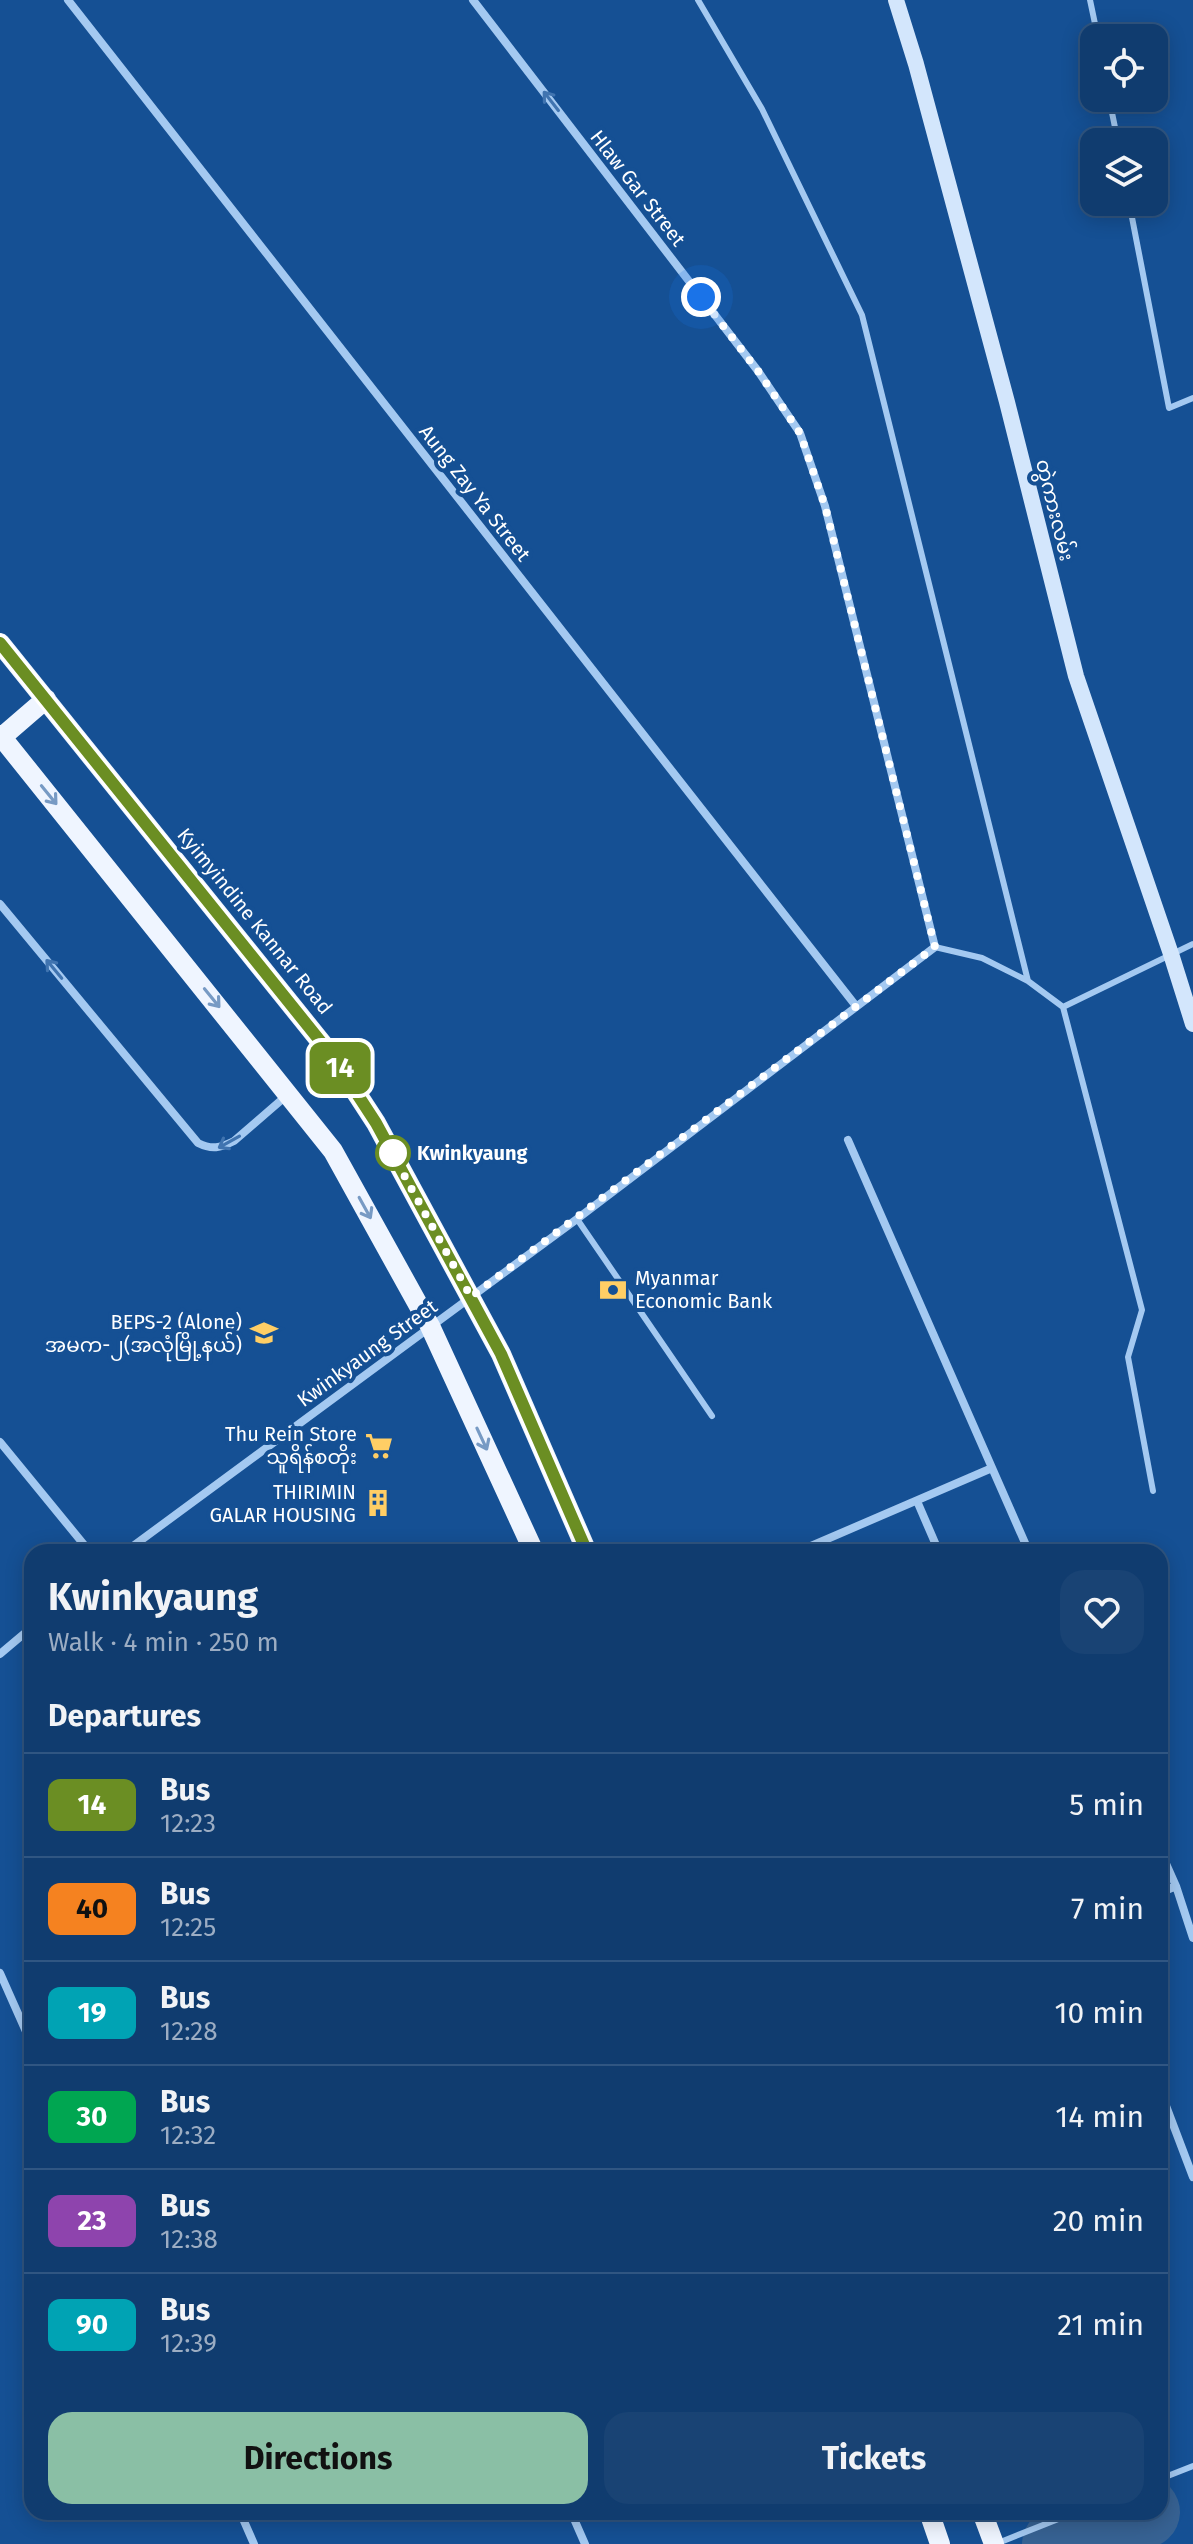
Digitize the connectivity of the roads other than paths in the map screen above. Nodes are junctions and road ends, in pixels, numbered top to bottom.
1 (68, 0) edge
2 (473, 0) edge
3 (698, 0) edge
4 (896, 0) edge
5 (1090, 0) edge
6 (1095, 24) edge
7 (1132, 216) edge
8 (1193, 398) edge
9 (0, 643) edge
10 (46, 699) junction
11 (1, 736) edge
12 (0, 904) edge
13 (1193, 944) edge
14 (935, 947) junction
15 (1171, 954) junction
16 (1028, 981) junction
17 (856, 1006) junction
18 (1063, 1007) junction
19 (1193, 1024) edge
20 (289, 1093) junction
21 (848, 1140) dead end
22 (577, 1219) junction
23 (471, 1297) junction
24 (430, 1326) junction
25 (712, 1416) dead end
26 (0, 1442) edge
27 (992, 1468) junction
28 (1153, 1491) dead end
29 (917, 1501) junction
30 (83, 1544) edge
31 (136, 1544) edge
32 (530, 1544) edge
33 (584, 1544) edge
34 (816, 1544) edge
35 (936, 1544) edge
36 (1025, 1544) edge
37 (24, 1634) edge
38 (0, 1654) edge
39 (1168, 1868) edge
40 (1176, 1886) junction
41 (1168, 1890) edge
42 (1193, 1938) edge
43 (0, 1973) edge
44 (24, 2027) edge
45 (1168, 2111) edge
46 (1193, 2141) edge
47 (1181, 2146) junction
48 (1193, 2177) edge
49 (1193, 2466) edge
50 (1168, 2476) edge
51 (244, 2520) edge
52 (574, 2520) edge
53 (932, 2520) edge
54 (985, 2520) edge
55 (1056, 2520) edge
56 (254, 2544) edge
57 (585, 2544) edge
58 (940, 2544) edge
59 (994, 2544) edge

1 - 17 street, Aung Zay Ya Street
14 -> 2 street, Hlaw Gar Street
3 - 16 lane
4 - 15 main road, တွဲကားလမ်း
5 - 6 lane
7 - 8 lane
9 - 10 main road, Kyimyindine Kannar Road
10 - 11 main road
10 - 23 main road, Kyimyindine Kannar Road
11 -> 20 main road
20 -> 12 street
13 - 15 lane
14 - 16 lane
14 - 17 street, Kwinkyaung Street
15 - 18 lane
15 - 19 main road, တွဲကားလမ်း
16 - 18 lane
17 - 22 street, Kwinkyaung Street
18 - 28 lane
20 -> 24 main road
21 - 27 street
22 - 23 street, Kwinkyaung Street
22 - 25 lane
23 - 24 street, Kwinkyaung Street
23 - 33 main road, Kyimyindine Kannar Road
24 - 31 street, Kwinkyaung Street
24 -> 32 main road
26 - 30 street
27 - 29 street
27 - 36 street
29 - 34 street
29 - 35 street
37 - 38 street
39 - 40 street
40 - 41 street
40 - 42 street
43 - 44 street
45 - 47 street
46 - 47 street
47 - 48 street
49 - 50 lane
51 - 56 street
52 - 57 street
53 - 58 main road
54 - 59 main road
55 - 59 lane

